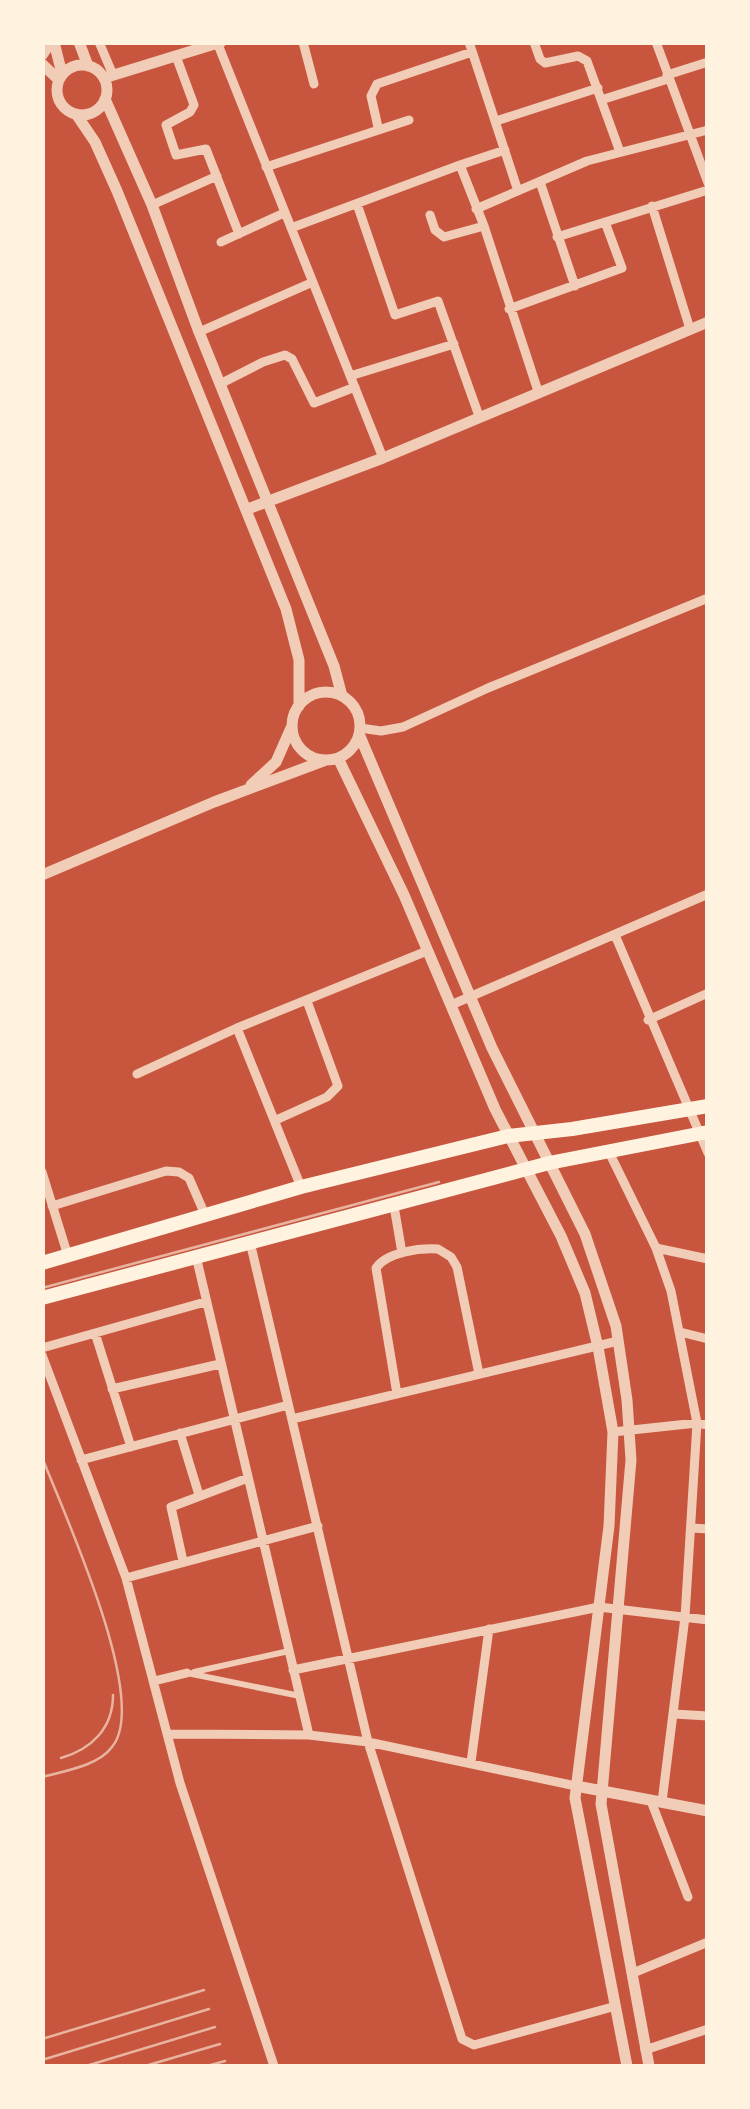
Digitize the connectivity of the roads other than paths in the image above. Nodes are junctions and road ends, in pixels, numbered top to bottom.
1 (52, 42) edge
2 (78, 42) edge
3 (99, 42) edge
4 (303, 42) edge
5 (534, 42) edge
6 (656, 42) edge
7 (219, 43) edge
8 (471, 47) edge
9 (42, 55) edge
10 (176, 56) junction
11 (708, 62) edge
12 (42, 64) edge
13 (88, 66) junction
14 (60, 77) junction
15 (108, 77) junction
16 (668, 77) junction
17 (314, 84) dead end
18 (598, 88) junction
19 (105, 99) junction
20 (601, 100) junction
21 (76, 114) junction
22 (409, 120) dead end
23 (496, 120) junction
24 (378, 127) junction
25 (708, 130) edge
26 (690, 135) junction
27 (505, 150) junction
28 (620, 152) junction
29 (460, 166) junction
30 (266, 167) junction
31 (217, 176) junction
32 (540, 182) junction
33 (708, 186) edge
34 (518, 191) junction
35 (357, 204) junction
36 (152, 205) junction
37 (652, 206) junction
38 (476, 208) junction
39 (284, 213) junction
40 (430, 215) dead end
41 (605, 222) junction
42 (484, 226) junction
43 (291, 228) junction
44 (239, 234) junction
45 (557, 237) junction
46 (221, 242) dead end
47 (312, 282) junction
48 (575, 286) junction
49 (509, 309) junction
50 (708, 322) edge
51 (690, 329) junction
52 (199, 332) junction
53 (454, 344) junction
54 (352, 381) junction
55 (220, 384) junction
56 (538, 391) junction
57 (479, 416) junction
58 (383, 458) junction
59 (270, 502) junction
60 (248, 509) junction
61 (708, 598) edge
62 (342, 696) junction
63 (299, 706) junction
64 (292, 724) junction
65 (360, 731) junction
66 (332, 759) junction
67 (248, 788) junction
68 (42, 875) edge
69 (708, 894) edge
70 (615, 935) junction
71 (427, 952) junction
72 (708, 993) edge
73 (470, 998) junction
74 (308, 1001) junction
75 (451, 1005) junction
76 (648, 1020) junction
77 (237, 1028) junction
78 (137, 1074) dead end
79 (708, 1106) edge
80 (688, 1109) junction
81 (276, 1120) junction
82 (534, 1132) junction
83 (704, 1133) edge
84 (508, 1136) junction
85 (608, 1150) junction
86 (708, 1154) edge
87 (550, 1163) junction
88 (526, 1170) junction
89 (42, 1172) edge
90 (301, 1187) junction
91 (52, 1206) junction
92 (394, 1206) junction
93 (206, 1217) junction
94 (250, 1242) junction
95 (656, 1248) junction
96 (402, 1253) junction
97 (68, 1256) junction
98 (196, 1256) junction
99 (708, 1259) edge
100 (42, 1263) edge
101 (42, 1298) edge
102 (206, 1302) junction
103 (680, 1332) junction
104 (95, 1333) junction
105 (708, 1339) edge
106 (618, 1341) junction
107 (598, 1347) junction
108 (42, 1352) edge
109 (220, 1364) junction
110 (480, 1374) junction
111 (112, 1388) junction
112 (397, 1394) junction
113 (288, 1405) junction
114 (234, 1418) junction
115 (292, 1419) junction
116 (702, 1424) edge
117 (630, 1430) junction
118 (613, 1432) junction
119 (180, 1433) junction
120 (130, 1446) junction
121 (80, 1460) junction
122 (248, 1478) junction
123 (199, 1495) junction
124 (318, 1526) junction
125 (692, 1528) junction
126 (708, 1529) edge
127 (263, 1542) junction
128 (183, 1561) junction
129 (126, 1578) junction
130 (599, 1607) junction
131 (620, 1608) junction
132 (685, 1617) junction
133 (708, 1620) edge
134 (488, 1629) junction
135 (289, 1651) junction
136 (349, 1656) junction
137 (293, 1670) junction
138 (188, 1673) junction
139 (154, 1681) junction
140 (300, 1696) junction
141 (674, 1714) junction
142 (708, 1716) edge
143 (168, 1734) junction
144 (309, 1735) junction
145 (368, 1742) junction
146 (471, 1762) junction
147 (576, 1786) junction
148 (601, 1792) junction
149 (656, 1801) junction
150 (708, 1811) edge
151 (688, 1897) dead end
152 (708, 1942) edge
153 (633, 1972) junction
154 (616, 2006) junction
155 (708, 2030) edge
156 (646, 2050) junction
157 (274, 2066) edge
158 (626, 2066) edge
159 (649, 2066) edge

1 - 9 street
1 - 14 street
2 - 13 street
3 - 15 street
4 - 17 street
5 - 18 street
6 - 16 street
7 - 10 street
7 - 30 street
8 - 23 street
8 - 24 street
10 - 15 street
10 - 31 street
11 - 16 street
12 - 14 street
13 - 14 street
13 - 15 street
14 - 21 street
15 - 19 street
16 - 20 street
16 - 26 street
18 - 20 street
18 - 23 street
19 - 21 street
19 - 36 street
20 - 28 street
21 - 60 street
22 - 24 street
23 - 27 street
24 - 30 street
25 - 26 street
26 - 28 street
26 - 33 street
27 - 29 street
27 - 34 street
28 - 32 street
29 - 35 street
29 - 38 street
30 - 39 street
31 - 36 street
31 - 44 street
32 - 34 street
32 - 45 street
33 - 37 street
34 - 38 street
35 - 43 street
35 - 53 street
36 - 52 street
37 - 41 street
37 - 51 street
38 - 42 street
39 - 43 street
39 - 44 street
40 - 42 street
41 - 45 street
41 - 48 street
42 - 49 street
43 - 47 street
44 - 46 street
45 - 48 street
47 - 52 street
47 - 54 street
48 - 49 street
49 - 56 street
50 - 51 street
51 - 56 street
52 - 55 street
53 - 54 street
53 - 57 street
54 - 55 street
54 - 58 street
55 - 59 street
56 - 57 street
57 - 58 street
58 - 59 street
59 - 60 street
59 - 62 street
60 - 63 street
61 - 65 street
62 - 63 street
62 - 65 street
63 - 64 street
64 - 66 street
64 - 67 street
65 - 66 street
65 - 73 street
66 - 67 street
66 - 71 street
67 - 68 street
69 - 70 street
70 - 73 street
70 - 76 street
71 - 74 street
71 - 75 street
72 - 76 street
73 - 75 street
73 - 82 street
74 - 77 street
74 - 81 street
75 - 84 street
76 - 80 street
77 - 78 street
77 - 81 street
79 - 80 main road
80 - 82 main road
80 - 83 street
81 - 90 street
82 - 84 main road
82 - 87 street
83 - 85 main road
83 - 86 street
84 - 88 street
84 - 90 main road
85 - 87 main road
85 - 95 street
87 - 88 main road
87 - 106 street
88 - 92 main road
88 - 107 street
89 - 91 street
90 - 93 main road
91 - 93 street
91 - 97 street
92 - 94 main road
92 - 96 street
93 - 97 main road
94 - 98 main road
94 - 113 street
95 - 99 street
95 - 103 street
96 - 110 street
96 - 112 street
97 - 100 main road
98 - 101 main road
98 - 102 street
102 - 104 street
102 - 109 street
103 - 105 street
103 - 116 street
104 - 108 street
104 - 111 street
106 - 107 street
106 - 117 street
107 - 110 street
107 - 118 street
108 - 121 street
109 - 111 street
109 - 114 street
110 - 112 street
111 - 120 street
112 - 115 street
113 - 114 street
113 - 115 street
114 - 119 street
114 - 122 street
115 - 124 street
116 - 117 street
116 - 125 street
117 - 118 street
117 - 131 street
118 - 130 street
119 - 120 street
119 - 123 street
120 - 121 street
121 - 129 street
122 - 123 street
122 - 127 street
123 - 128 street
124 - 127 street
124 - 136 street
125 - 126 street
125 - 132 street
127 - 128 street
127 - 135 street
128 - 129 street
129 - 139 street
130 - 131 street
130 - 134 street
130 - 147 street
131 - 132 street
131 - 148 street
132 - 133 street
132 - 141 street
134 - 136 street
134 - 146 street
135 - 137 street
135 - 138 street
136 - 137 street
136 - 145 street
137 - 140 street
138 - 139 street
138 - 140 street
139 - 143 street
140 - 144 street
141 - 142 street
141 - 149 street
143 - 144 street
143 - 157 street
144 - 145 street
145 - 146 street
145 - 154 street
146 - 147 street
147 - 148 street
147 - 154 street
148 - 149 street
148 - 153 street
149 - 150 street
149 - 151 street
152 - 153 street
153 - 156 street
154 - 158 street
155 - 156 street
156 - 159 street

